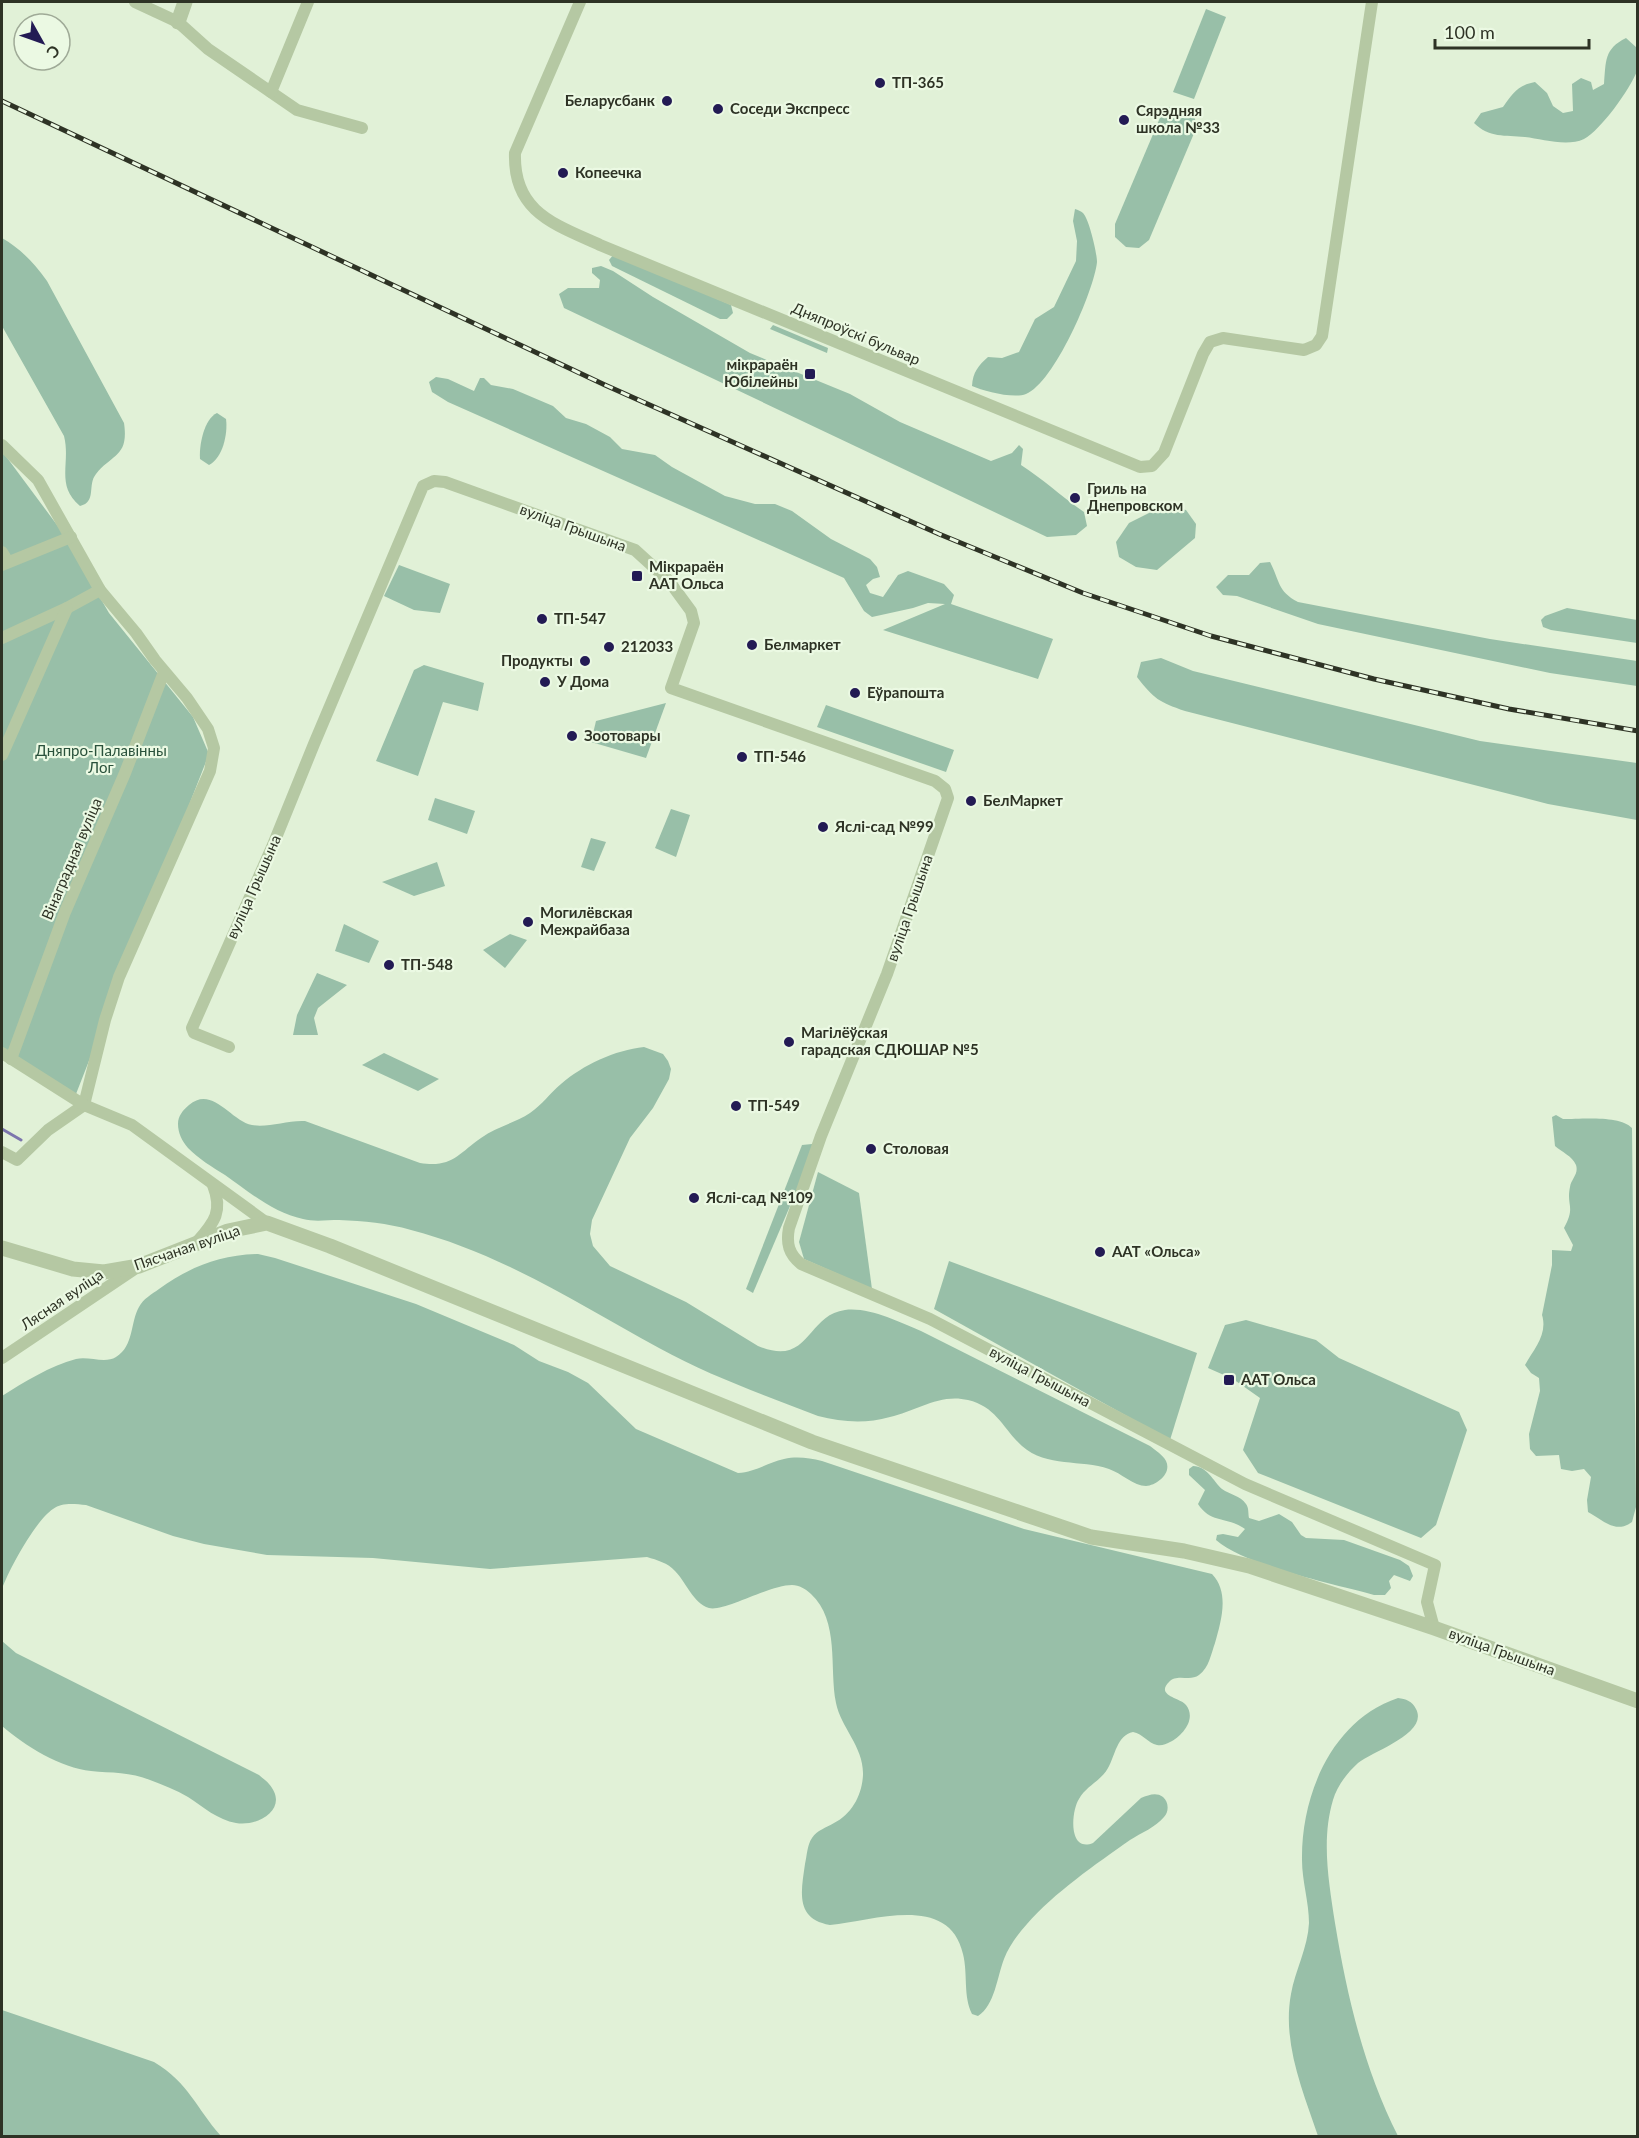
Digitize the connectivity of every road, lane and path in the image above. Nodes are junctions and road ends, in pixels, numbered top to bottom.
1 (135, 2) edge
2 (185, 2) edge
3 (308, 2) edge
4 (580, 2) edge
5 (1372, 2) edge
6 (178, 22) junction
7 (272, 92) junction
8 (362, 128) dead end
9 (2, 445) edge
10 (71, 537) junction
11 (4, 559) edge
12 (100, 590) junction
13 (67, 608) junction
14 (2, 638) edge
15 (164, 672) junction
16 (2, 755) edge
17 (229, 1047) dead end
18 (6, 1056) edge
19 (84, 1105) junction
20 (2, 1152) edge
21 (213, 1185) junction
22 (267, 1223) junction
23 (195, 1243) junction
24 (2, 1248) edge
25 (139, 1266) junction
26 (2, 1358) edge
27 (1434, 1628) junction
28 (1638, 1701) edge

1 - 6 street
2 - 6 street
3 - 7 street
4 - 5 street, Дняпроўскі бульвар
6 - 7 street
7 - 8 street
9 - 10 street
10 - 11 street
10 - 12 street
12 - 13 street
12 - 15 street
13 - 14 street
13 - 16 street
15 - 18 street, Вінаградная вуліца
15 - 19 street
17 - 27 street, вуліца Грышына
18 - 19 street
19 - 20 street
19 - 21 street
21 - 22 street
21 - 23 street
22 - 23 street, Пясчаная вуліца
22 - 27 street
23 - 25 street, Пясчаная вуліца
24 - 25 street, Пясчаная вуліца
25 - 26 street, Лясная вуліца
27 - 28 street, вуліца Грышына

